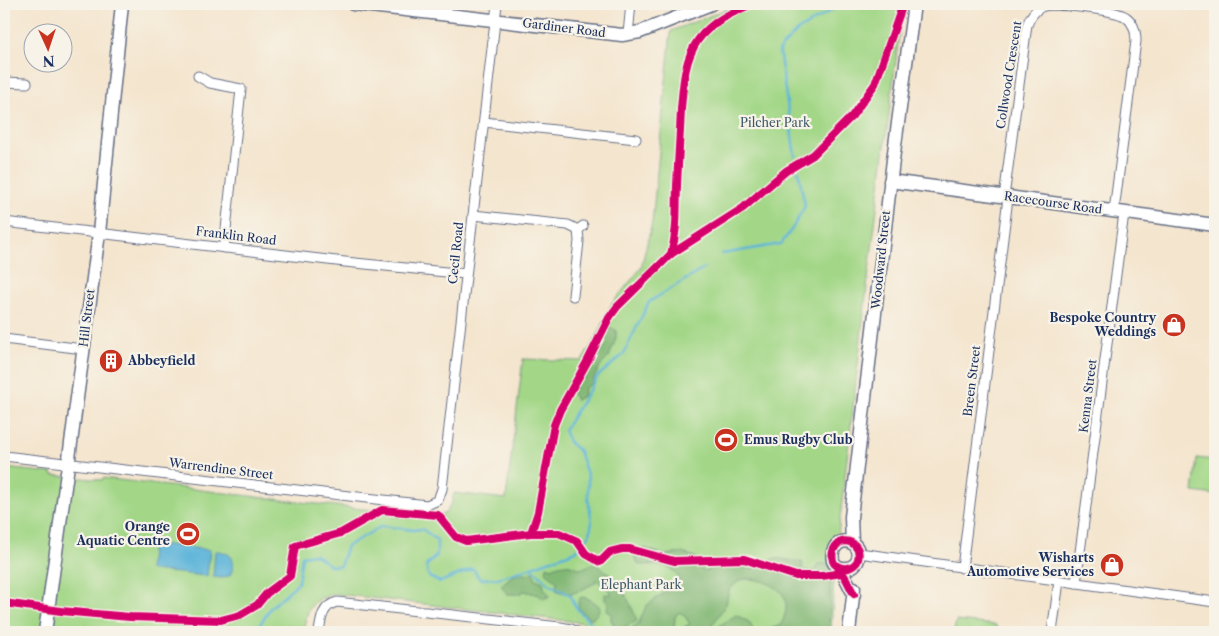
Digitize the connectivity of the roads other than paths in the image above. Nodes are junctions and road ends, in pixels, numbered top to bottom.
1 (122, 4) edge
2 (353, 4) edge
3 (497, 4) edge
4 (631, 4) edge
5 (711, 4) edge
6 (914, 4) edge
7 (495, 20) junction
8 (628, 34) junction
9 (198, 76) dead end
10 (4, 82) edge
11 (27, 83) dead end
12 (484, 122) junction
13 (636, 139) dead end
14 (890, 181) junction
15 (1006, 197) junction
16 (1119, 212) junction
17 (473, 215) junction
18 (4, 222) edge
19 (1215, 225) edge
20 (98, 233) junction
21 (224, 248) junction
22 (466, 274) junction
23 (572, 296) dead end
24 (4, 340) edge
25 (83, 349) junction
26 (4, 456) edge
27 (69, 464) junction
28 (436, 502) joint
29 (850, 546) junction
30 (854, 565) junction
31 (838, 567) junction
32 (962, 568) junction
33 (1058, 581) junction
34 (1076, 583) junction
35 (854, 594) junction
36 (1215, 602) edge
37 (45, 628) edge
38 (319, 632) edge
39 (577, 632) edge
40 (850, 632) edge
41 (1052, 632) edge

1 - 20 street, Hill Street
2 - 7 street, Gardiner Road
3 - 7 street, Cecil Road
4 - 8 street
5 - 8 street, Gardiner Road
6 - 14 street, Woodward Street
7 - 8 street, Gardiner Road
7 - 12 street, Cecil Road
9 - 21 street
10 - 11 street
12 - 13 street
12 - 17 street, Cecil Road
14 - 15 street, Racecourse Road
14 - 29 street, Woodward Street
15 - 16 street, Racecourse Road
15 - 16 street, Collwood Crescent
15 - 32 street, Breen Street
16 - 19 street, Racecourse Road
16 - 34 street, Kenna Street
17 - 22 street, Cecil Road
17 - 23 street
18 - 20 street, Franklin Road
20 - 21 street, Franklin Road
20 - 25 street, Hill Street
21 - 22 street, Franklin Road
22 - 28 street, Cecil Road
24 - 25 street
25 - 27 street, Hill Street
26 - 27 street, Warrendine Street
27 - 28 street, Warrendine Street
27 - 37 street, Hill Street
29 - 30 street
29 - 31 street
29 - 32 street
30 - 31 street
30 - 35 street
31 - 35 street
32 - 33 street
33 - 34 street
33 - 41 street
34 - 36 street
35 - 40 street
38 - 39 street

